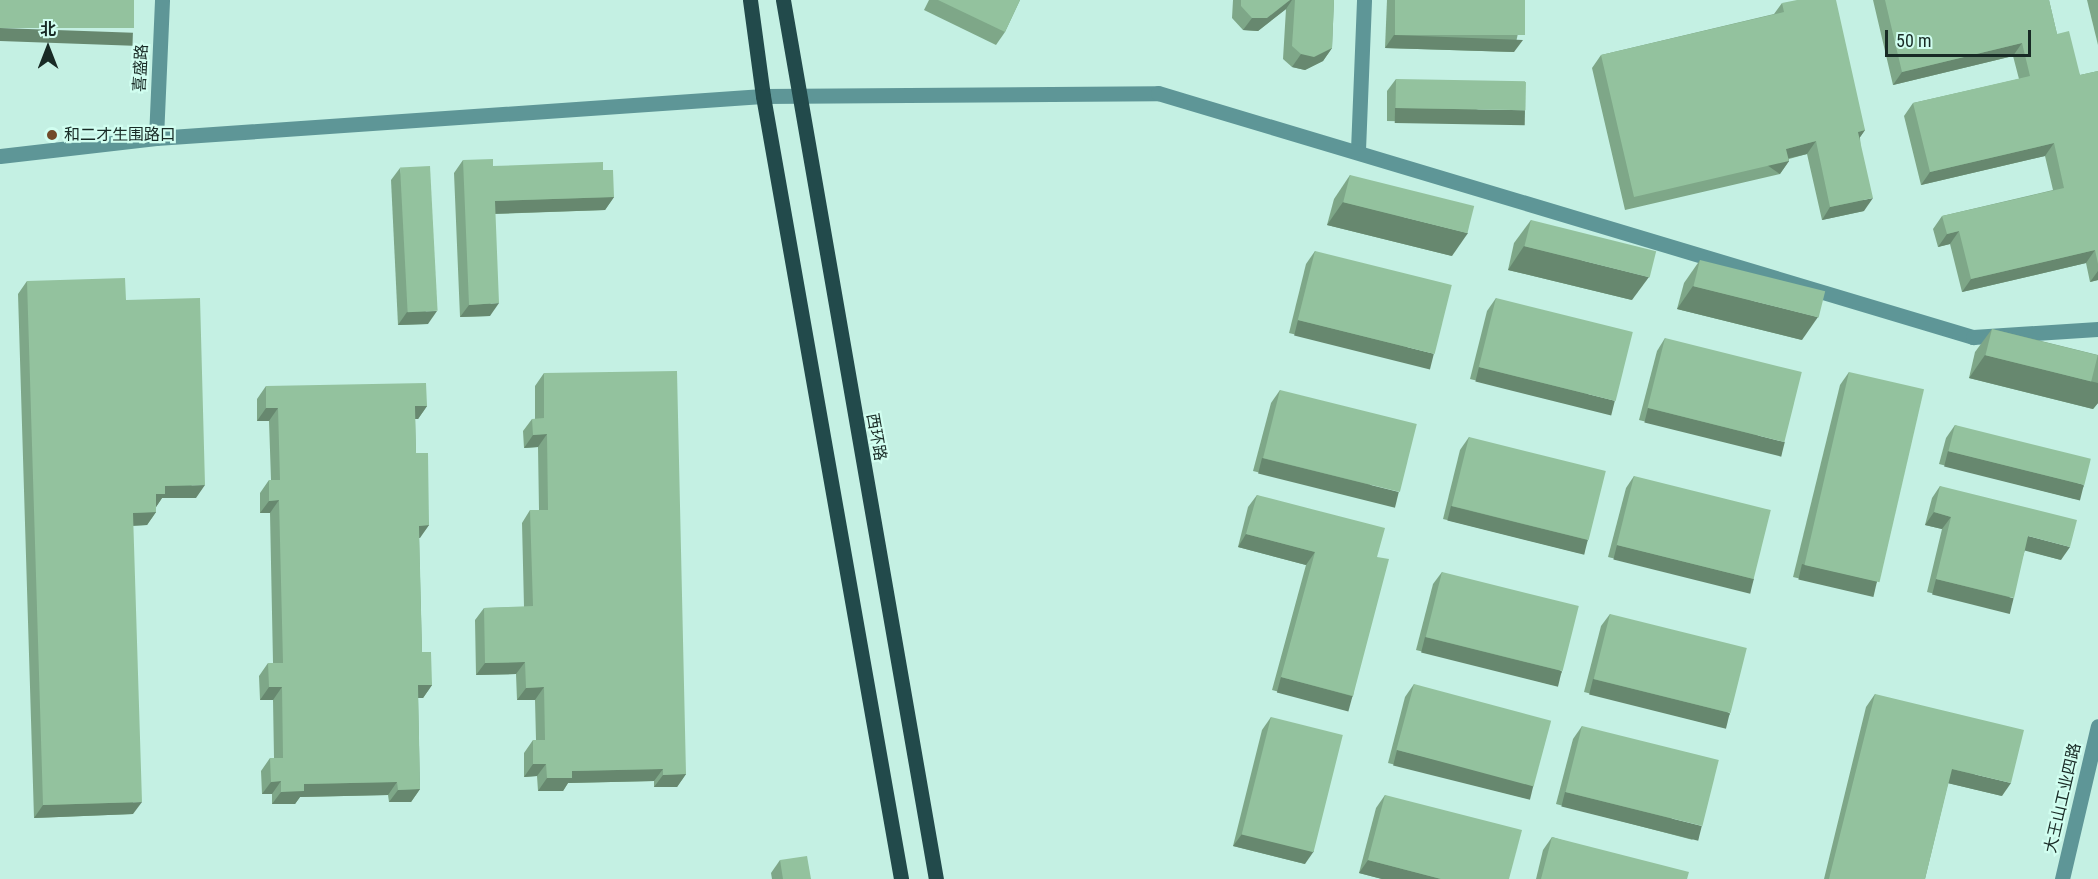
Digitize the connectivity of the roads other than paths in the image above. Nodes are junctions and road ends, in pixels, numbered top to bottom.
1 (162, 0) edge
2 (750, 0) edge
3 (783, 0) edge
4 (1364, 0) edge
5 (763, 96) junction
6 (798, 96) junction
7 (156, 138) junction
8 (1358, 150) junction
9 (0, 156) edge
10 (2098, 328) edge
11 (2098, 726) edge
12 (901, 879) edge
13 (936, 879) edge
14 (2062, 879) edge

1 - 7 street, 喜盛路
2 - 5 main road
3 - 6 main road, 西环路
4 - 8 street
5 - 6 street
5 - 7 street
5 - 12 main road
6 - 8 street
6 - 13 main road, 西环路
7 - 9 street
8 - 10 street
11 - 14 street, 大王山工业四路

